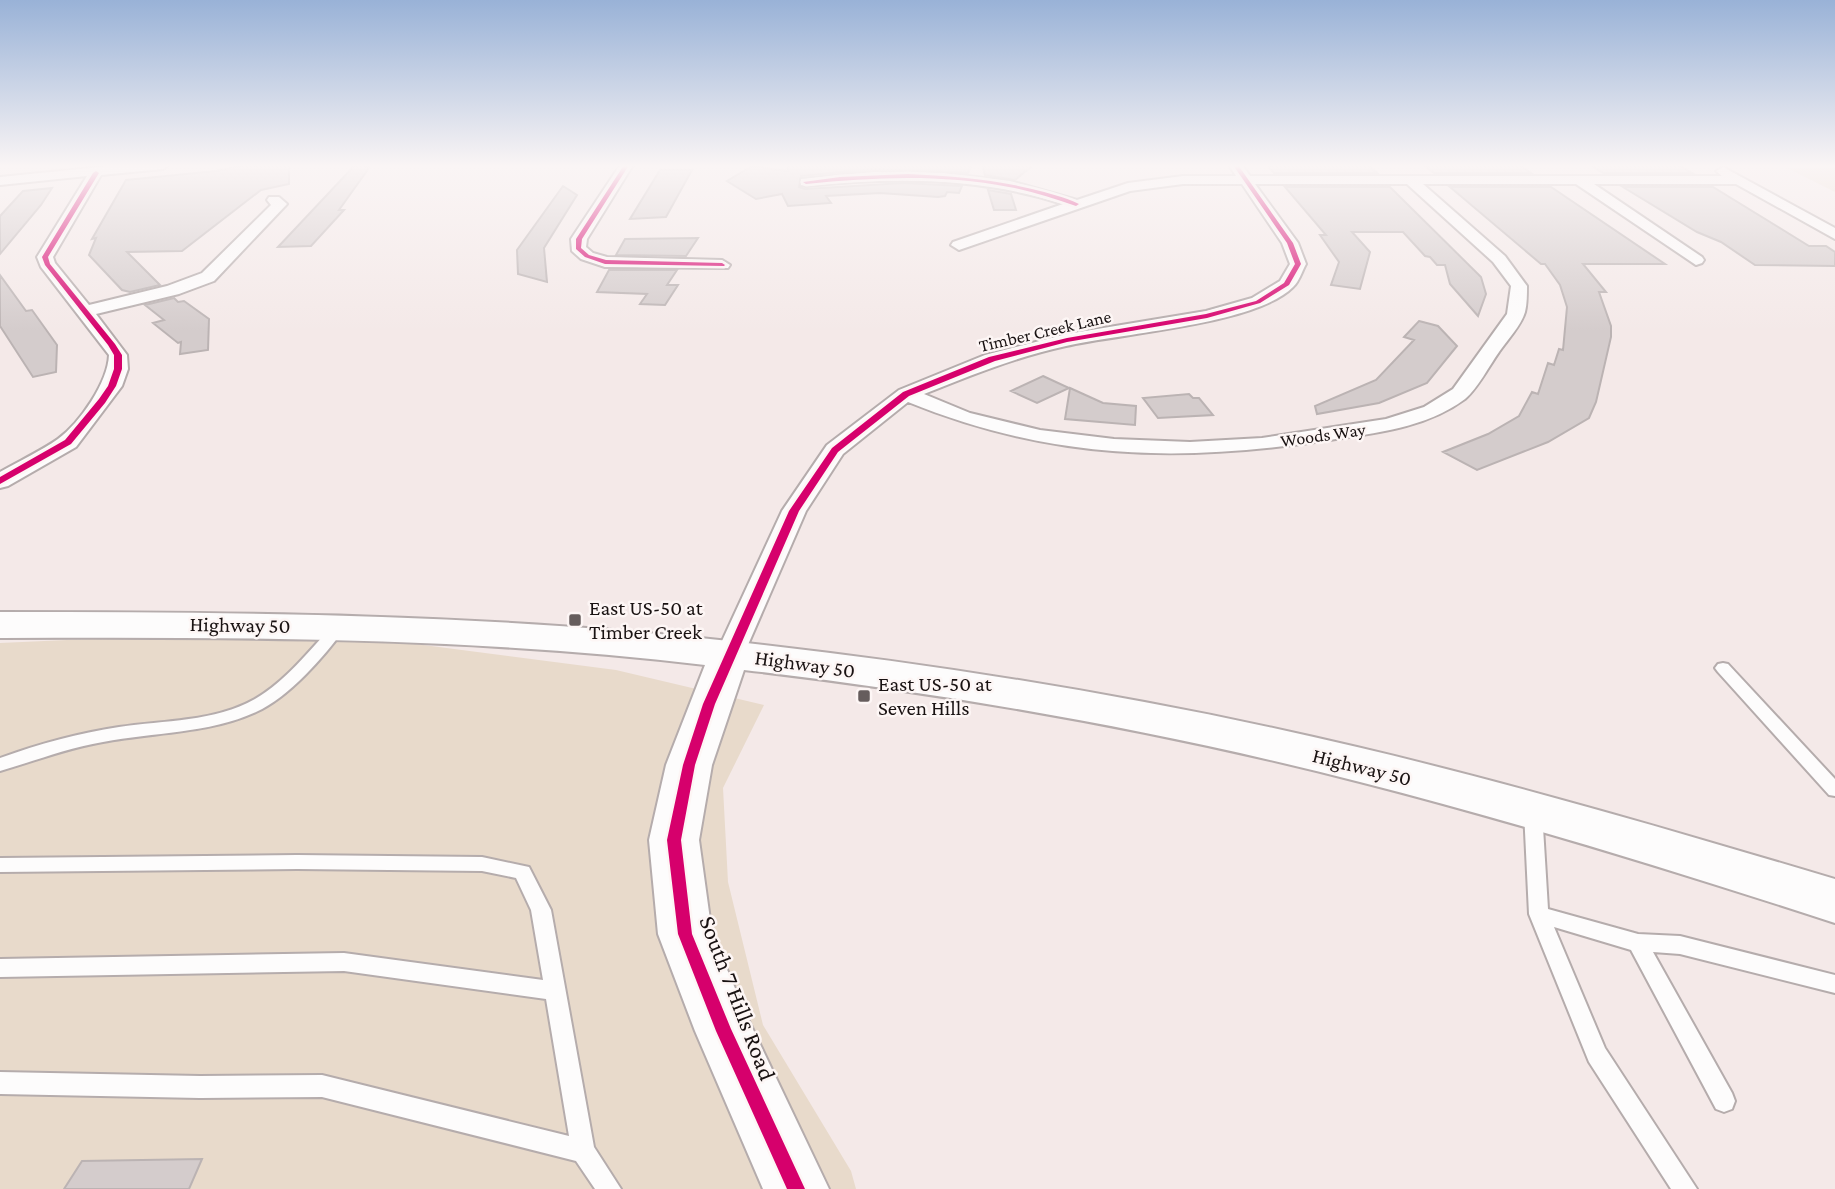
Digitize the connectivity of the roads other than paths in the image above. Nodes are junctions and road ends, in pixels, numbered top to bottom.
1 (67, 220) edge
2 (264, 220) edge
3 (591, 220) edge
4 (1029, 220) edge
5 (1274, 220) edge
6 (1456, 220) edge
7 (1638, 220) edge
8 (1810, 220) edge
9 (1835, 234) edge
10 (959, 245) dead end
11 (1696, 260) dead end
12 (722, 265) dead end
13 (83, 312) junction
14 (906, 394) junction
15 (80, 425) junction
16 (0, 466) edge
17 (0, 481) edge
18 (0, 625) edge
19 (339, 627) junction
20 (730, 654) junction
21 (1723, 668) dead end
22 (0, 765) edge
23 (1835, 790) edge
24 (1533, 811) junction
25 (0, 865) edge
26 (1835, 901) edge
27 (1539, 914) junction
28 (1638, 943) junction
29 (0, 968) edge
30 (1835, 984) edge
31 (555, 992) junction
32 (0, 1083) edge
33 (1724, 1101) dead end
34 (583, 1151) junction
35 (609, 1189) edge
36 (796, 1189) edge
37 (1685, 1189) edge

1 - 13 street
2 - 13 street
3 - 12 street
4 - 10 street
5 - 14 street, Timber Creek Lane
6 - 14 street, Woods Way
7 - 11 street
8 - 9 street
13 - 15 street
14 - 20 street, Timber Creek Lane
15 - 16 street
15 - 17 street
18 - 19 main road, Highway 50
19 - 20 main road, Highway 50
19 - 22 lane
20 - 24 main road, Highway 50
20 - 36 main road, South 7 Hills Road
21 - 23 lane
24 - 26 main road, Highway 50
24 - 27 lane
25 - 31 lane
27 - 28 lane
27 - 37 lane
28 - 30 lane
28 - 33 lane
29 - 31 lane
31 - 34 lane
32 - 34 lane
34 - 35 lane

